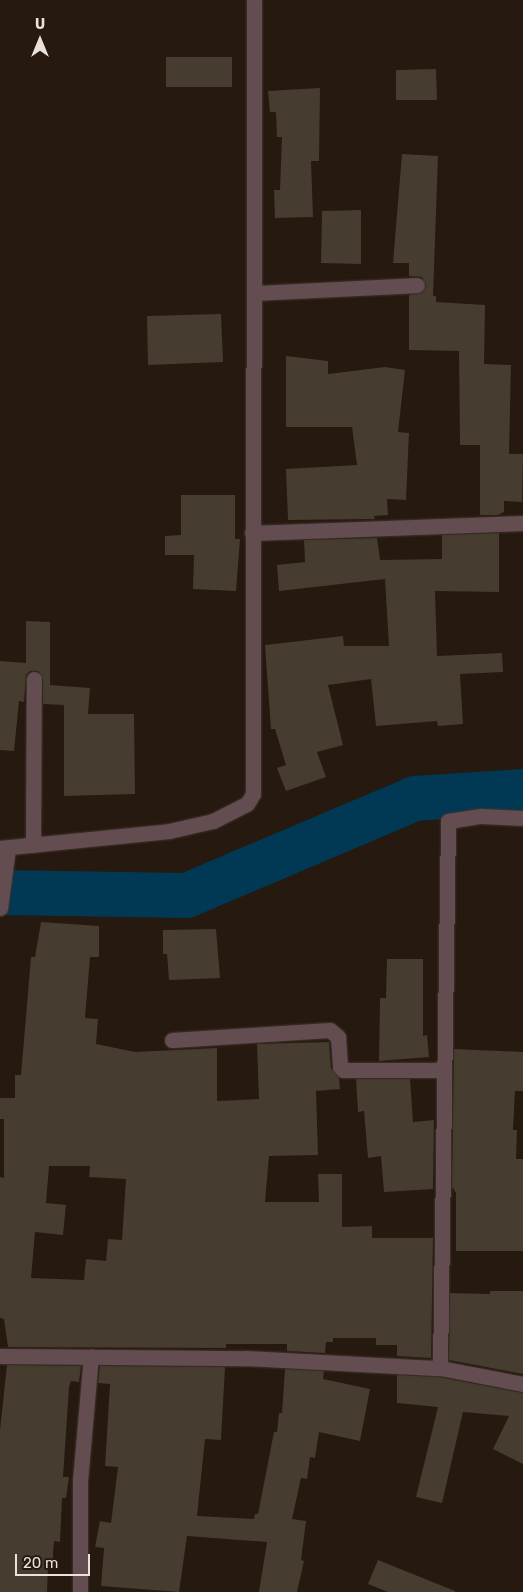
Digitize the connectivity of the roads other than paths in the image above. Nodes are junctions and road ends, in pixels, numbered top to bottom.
1 (254, 0) edge
2 (417, 285) dead end
3 (255, 293) junction
4 (523, 523) edge
5 (252, 533) junction
6 (34, 679) dead end
7 (523, 818) edge
8 (33, 845) junction
9 (5, 853) edge
10 (0, 908) edge
11 (172, 1040) dead end
12 (444, 1070) junction
13 (0, 1356) edge
14 (91, 1356) junction
15 (440, 1368) junction
16 (523, 1384) edge
17 (80, 1592) edge

1 - 3 street
2 - 3 street
3 - 5 street
4 - 5 street
5 - 8 street
6 - 8 street
7 - 12 street
8 - 9 street
9 - 10 street
11 - 12 street
12 - 15 street
13 - 14 street
14 - 15 street
14 - 17 street
15 - 16 street

